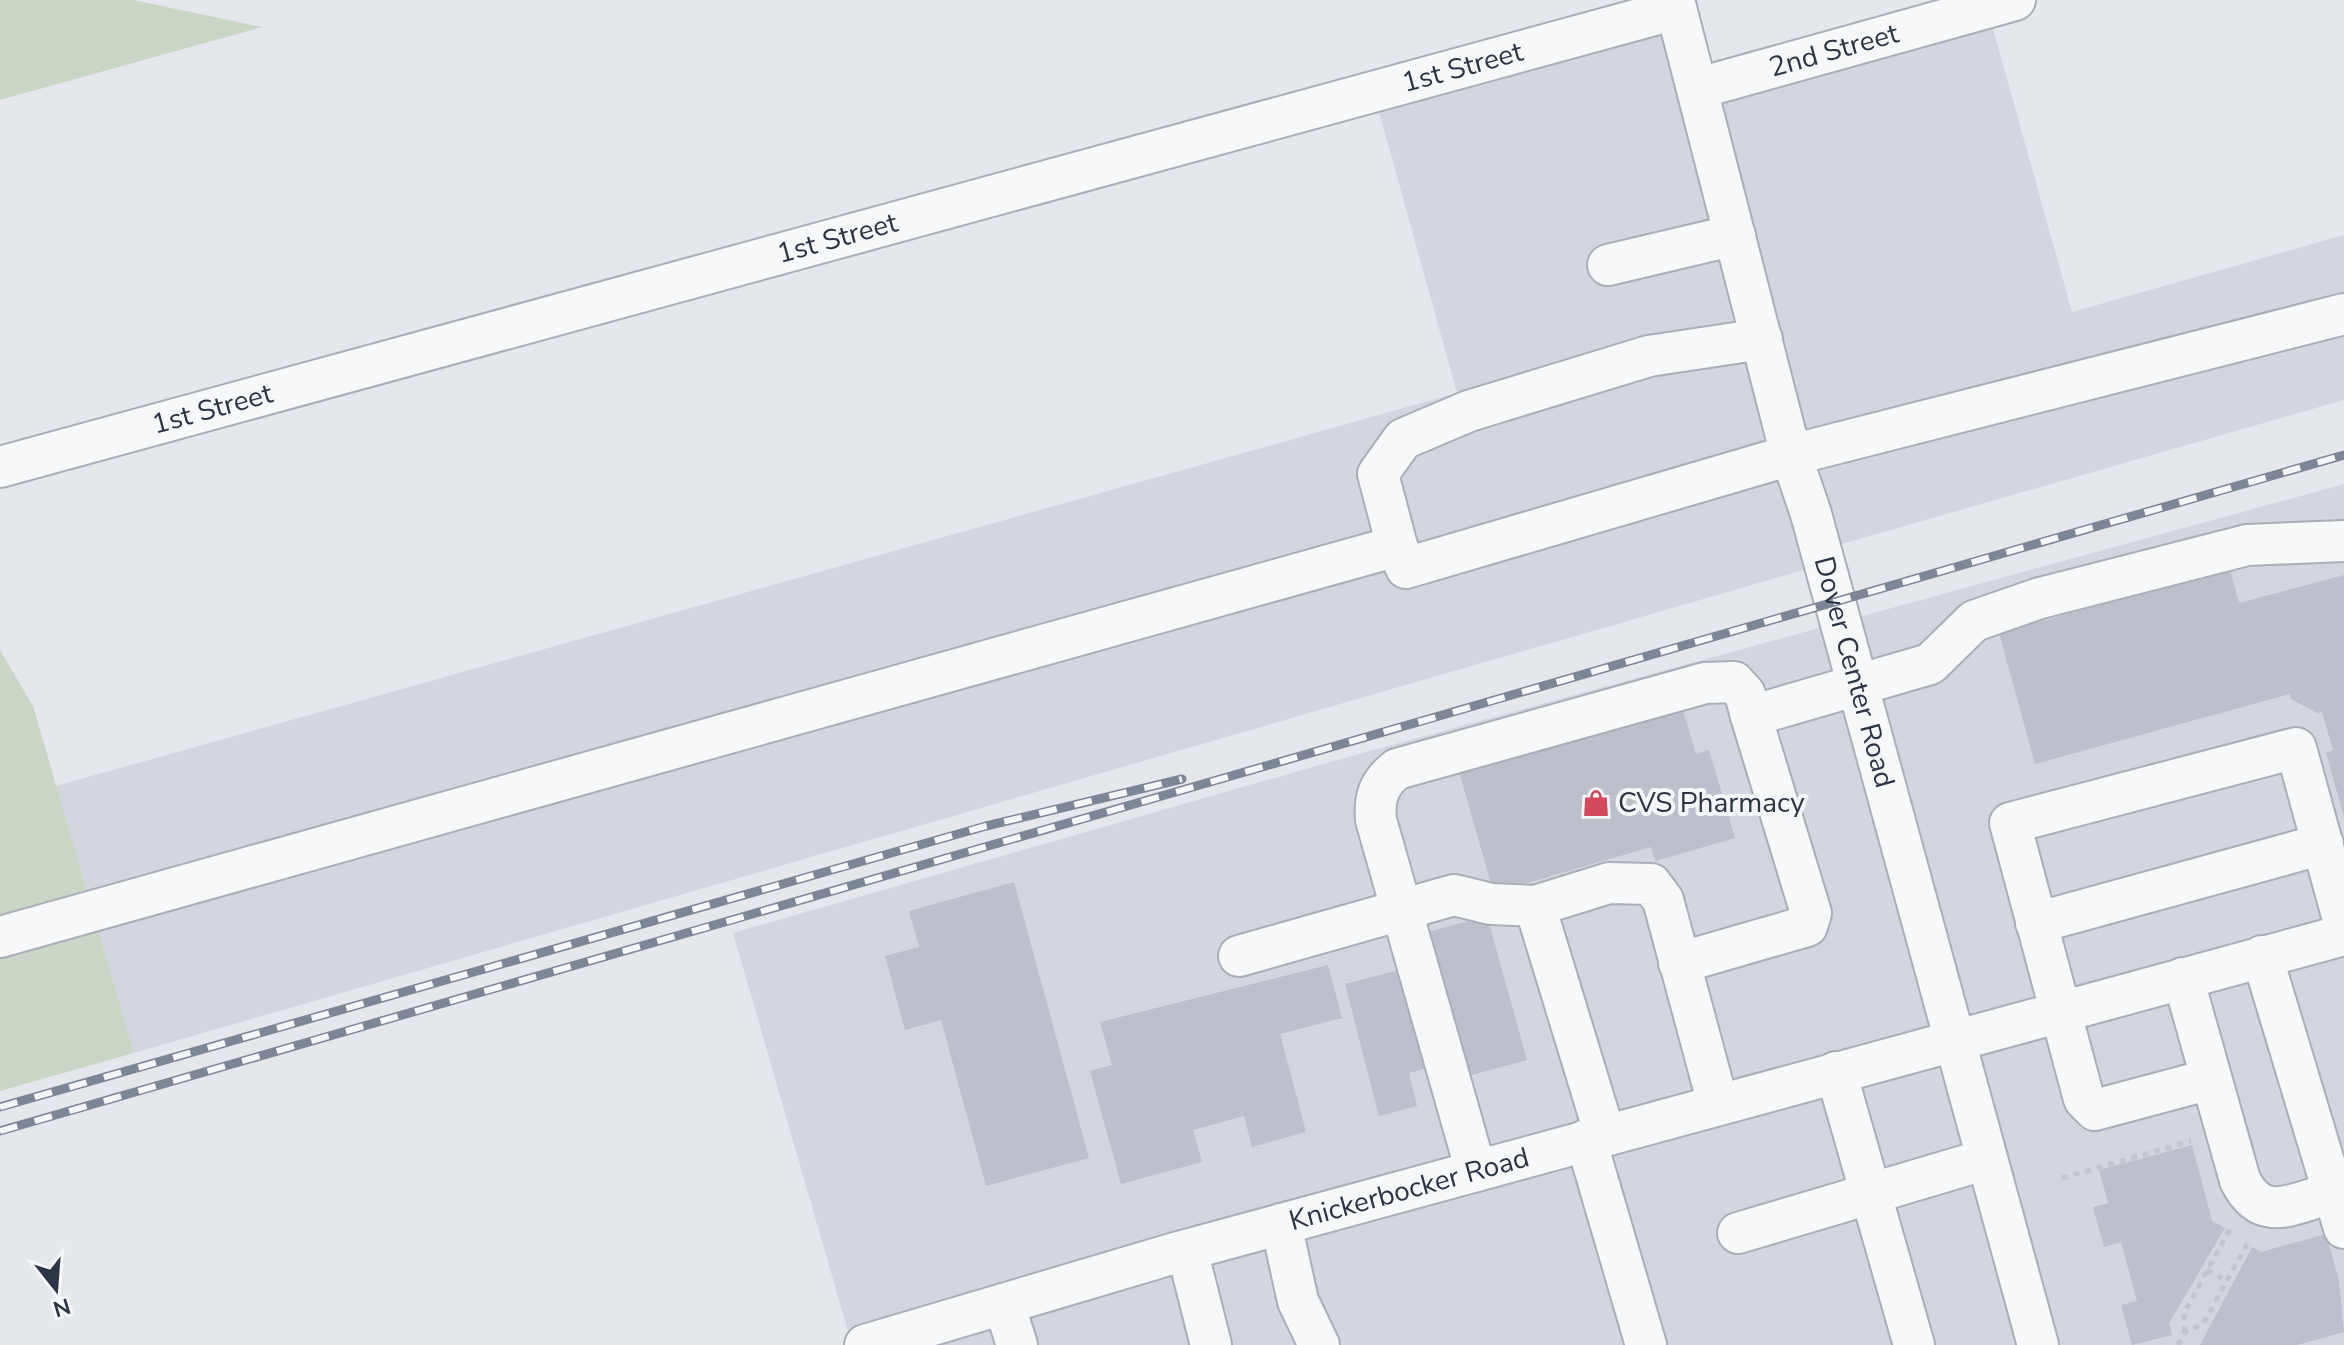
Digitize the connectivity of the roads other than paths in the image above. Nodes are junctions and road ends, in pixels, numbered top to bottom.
1 (2015, 0) edge
2 (1675, 4) edge
3 (1699, 88) junction
4 (1735, 235) junction
5 (1608, 265) dead end
6 (2344, 314) edge
7 (1762, 339) junction
8 (1791, 455) junction
9 (0, 467) edge
10 (2344, 541) edge
11 (1397, 546) junction
12 (1858, 683) junction
13 (1751, 716) junction
14 (2323, 844) junction
15 (1535, 906) junction
16 (1403, 909) junction
17 (2036, 923) junction
18 (2344, 923) edge
19 (2344, 935) edge
20 (0, 937) edge
21 (1239, 956) dead end
22 (2262, 956) junction
23 (1679, 963) junction
24 (2183, 978) junction
25 (2060, 1011) junction
26 (1955, 1039) junction
27 (1836, 1072) junction
28 (2211, 1079) junction
29 (1718, 1104) junction
30 (1596, 1138) junction
31 (1987, 1159) junction
32 (1476, 1171) junction
33 (1871, 1194) junction
34 (2338, 1210) edge
35 (1281, 1224) junction
36 (1738, 1233) dead end
37 (1187, 1250) junction
38 (1004, 1304) junction
39 (865, 1345) edge
40 (1017, 1345) edge
41 (1211, 1345) edge
42 (1319, 1345) edge
43 (1646, 1345) edge
44 (1914, 1345) edge
45 (2038, 1345) edge

1 - 3 street, 2nd Street
2 - 3 street, Dover Center Road
2 - 9 street, 1st Street
3 - 4 street, Dover Center Road
4 - 5 street
4 - 7 street, Dover Center Road
6 - 8 street
7 - 8 street, Dover Center Road
7 - 11 street
8 - 11 street
8 - 12 street, Dover Center Road
10 - 12 street
11 - 20 street
12 - 13 street
12 - 26 street, Dover Center Road
13 - 16 street
13 - 23 street
14 - 17 street
14 - 17 street
14 - 18 street
15 - 16 street
15 - 23 street
15 - 30 street
16 - 21 street
16 - 32 street
17 - 25 street
19 - 22 street, Knickerbocker Road
22 - 24 street, Knickerbocker Road
22 - 34 street
23 - 29 street
24 - 25 street, Knickerbocker Road
24 - 28 street
25 - 26 street, Knickerbocker Road
25 - 28 street
26 - 27 street, Knickerbocker Road
26 - 31 street, Dover Center Road
27 - 29 street, Knickerbocker Road
27 - 33 street
28 - 34 street
29 - 30 street, Knickerbocker Road
30 - 32 street, Knickerbocker Road
30 - 43 street
31 - 33 street
31 - 45 street, Dover Center Road
32 - 35 street, Knickerbocker Road
33 - 36 street
33 - 44 street
35 - 37 street, Knickerbocker Road
35 - 42 street
37 - 38 street, Knickerbocker Road
37 - 41 street
38 - 39 street, Knickerbocker Road
38 - 40 street

